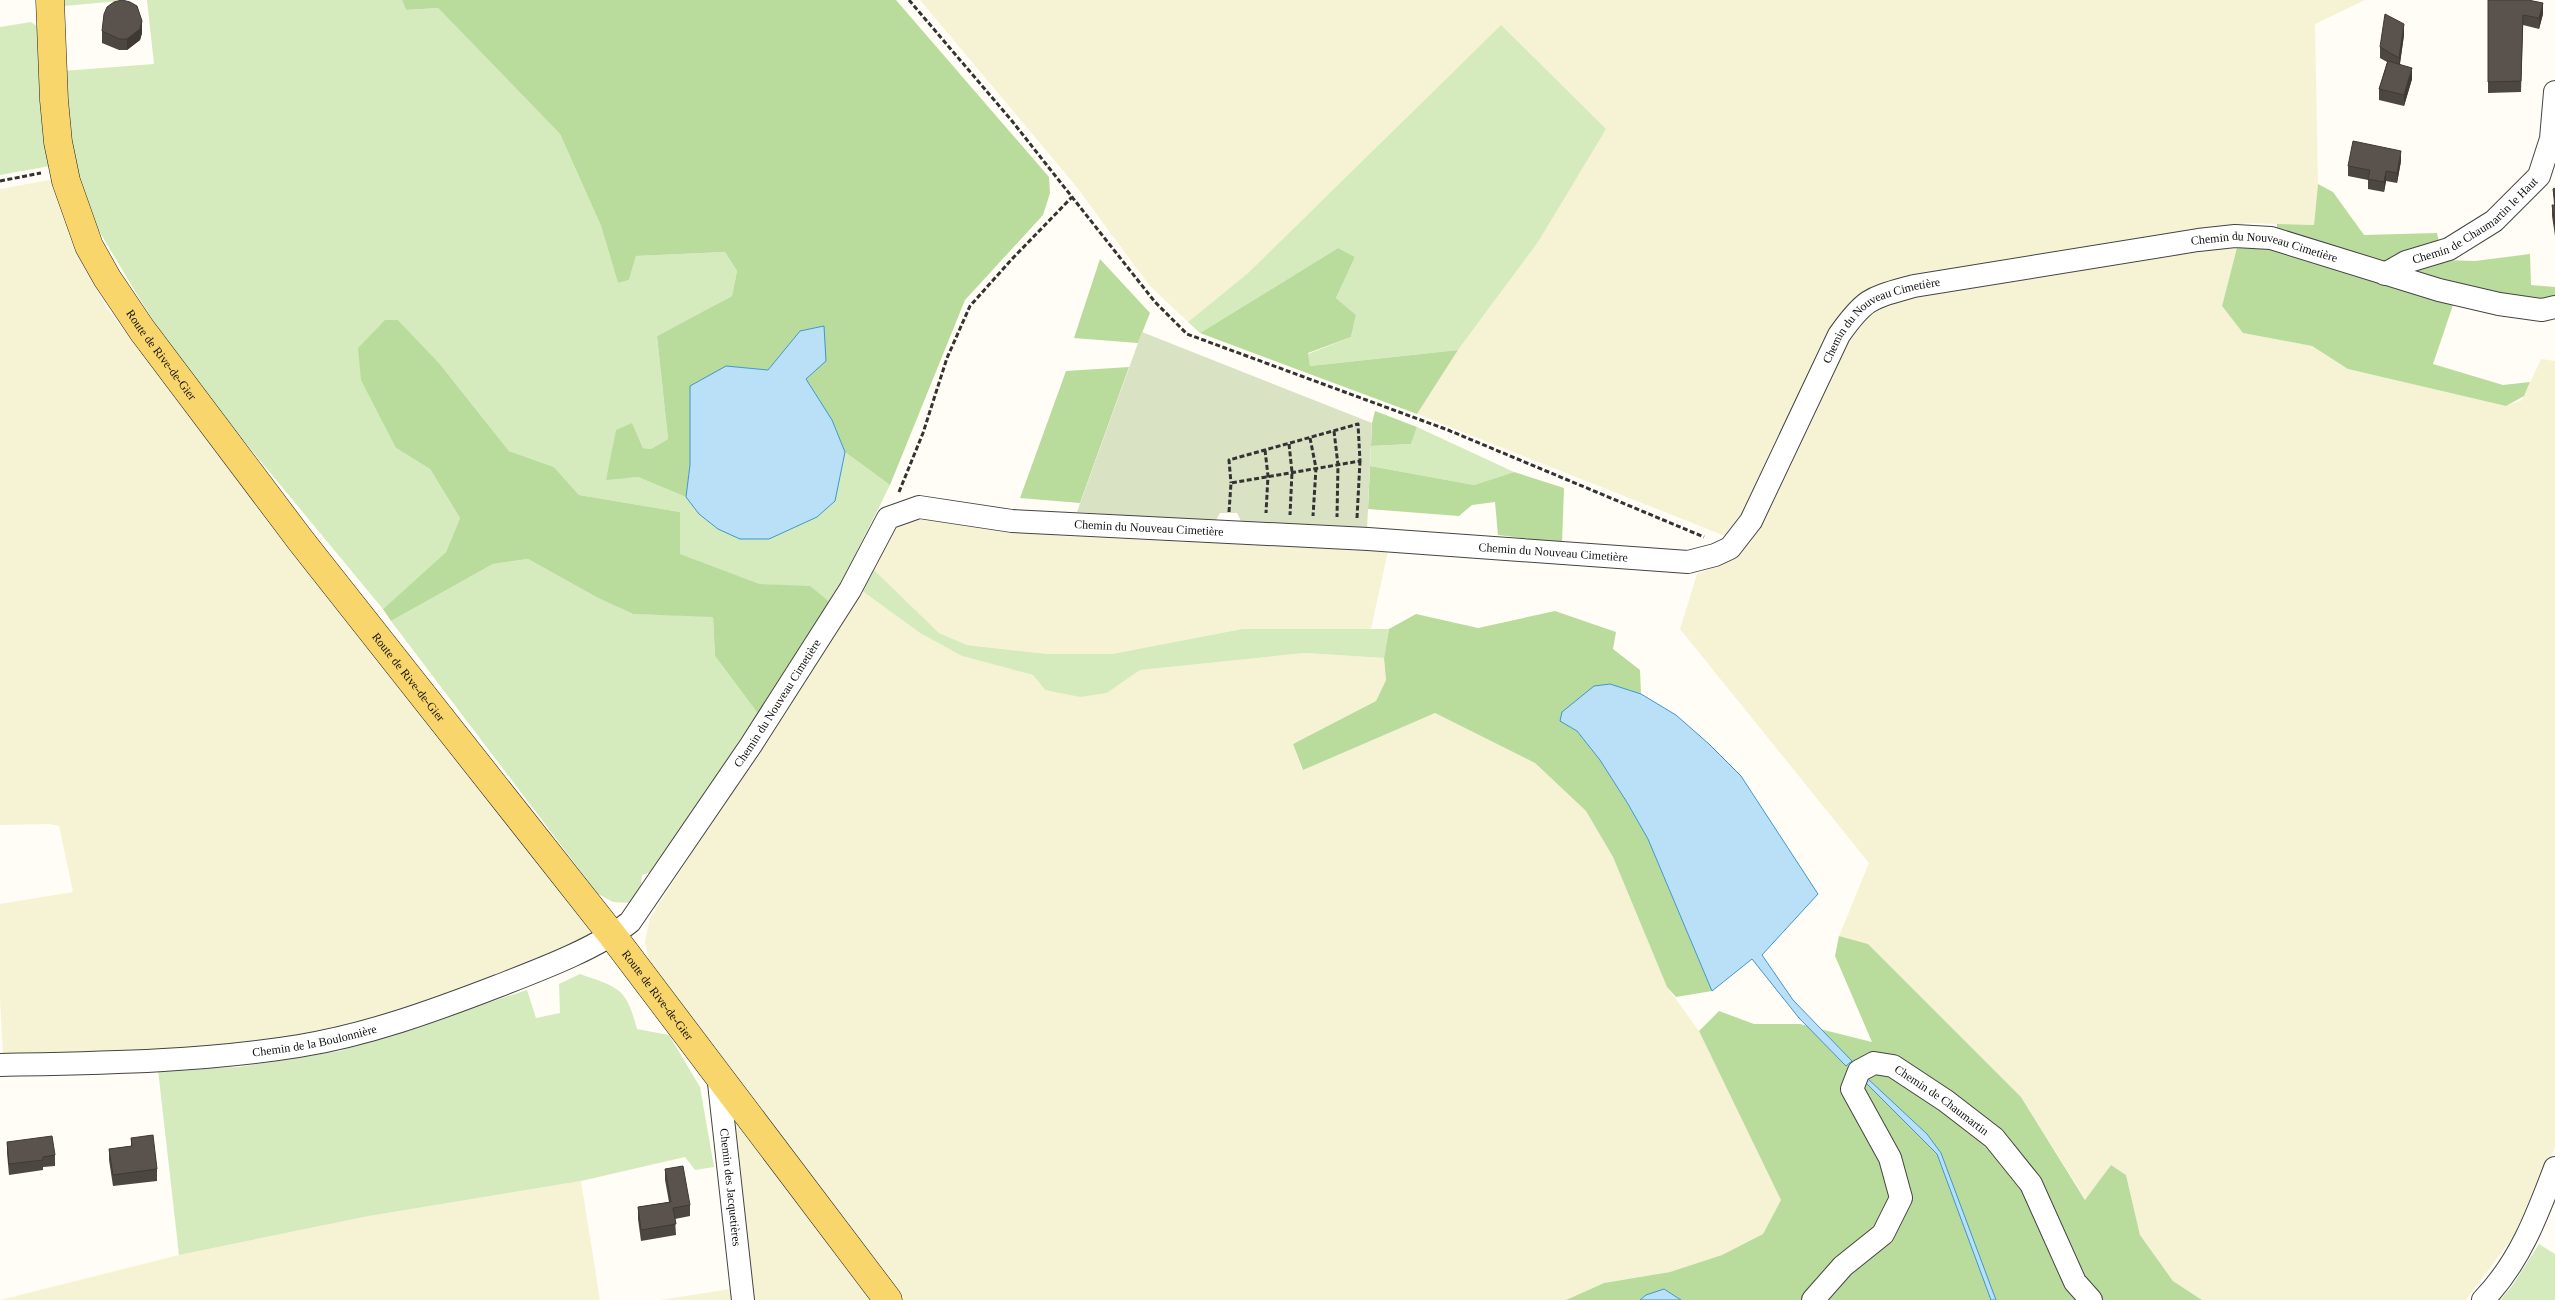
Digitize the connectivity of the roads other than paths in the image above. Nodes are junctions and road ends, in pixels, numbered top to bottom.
1 (50, 0) edge
2 (2555, 92) edge
3 (2385, 274) junction
4 (2555, 307) edge
5 (612, 935) junction
6 (0, 1065) edge
7 (718, 1074) junction
8 (2555, 1168) edge
9 (743, 1300) edge
10 (888, 1300) edge
11 (1813, 1300) edge
12 (2091, 1300) edge
13 (2483, 1300) edge

1 - 5 main road, Route de Rive-de-Gier
2 - 3 street, Chemin de Chaumartin le Haut
3 - 4 street, Chemin du Nouveau Cimetière
3 - 5 street, Chemin du Nouveau Cimetière
5 - 6 street, Chemin de la Boulonnière
5 - 7 main road, Route de Rive-de-Gier
7 - 9 street, Chemin des Jacquetières
7 - 10 main road, Route de Rive-de-Gier
8 - 13 street
11 - 12 street, Chemin de Chaumartin

